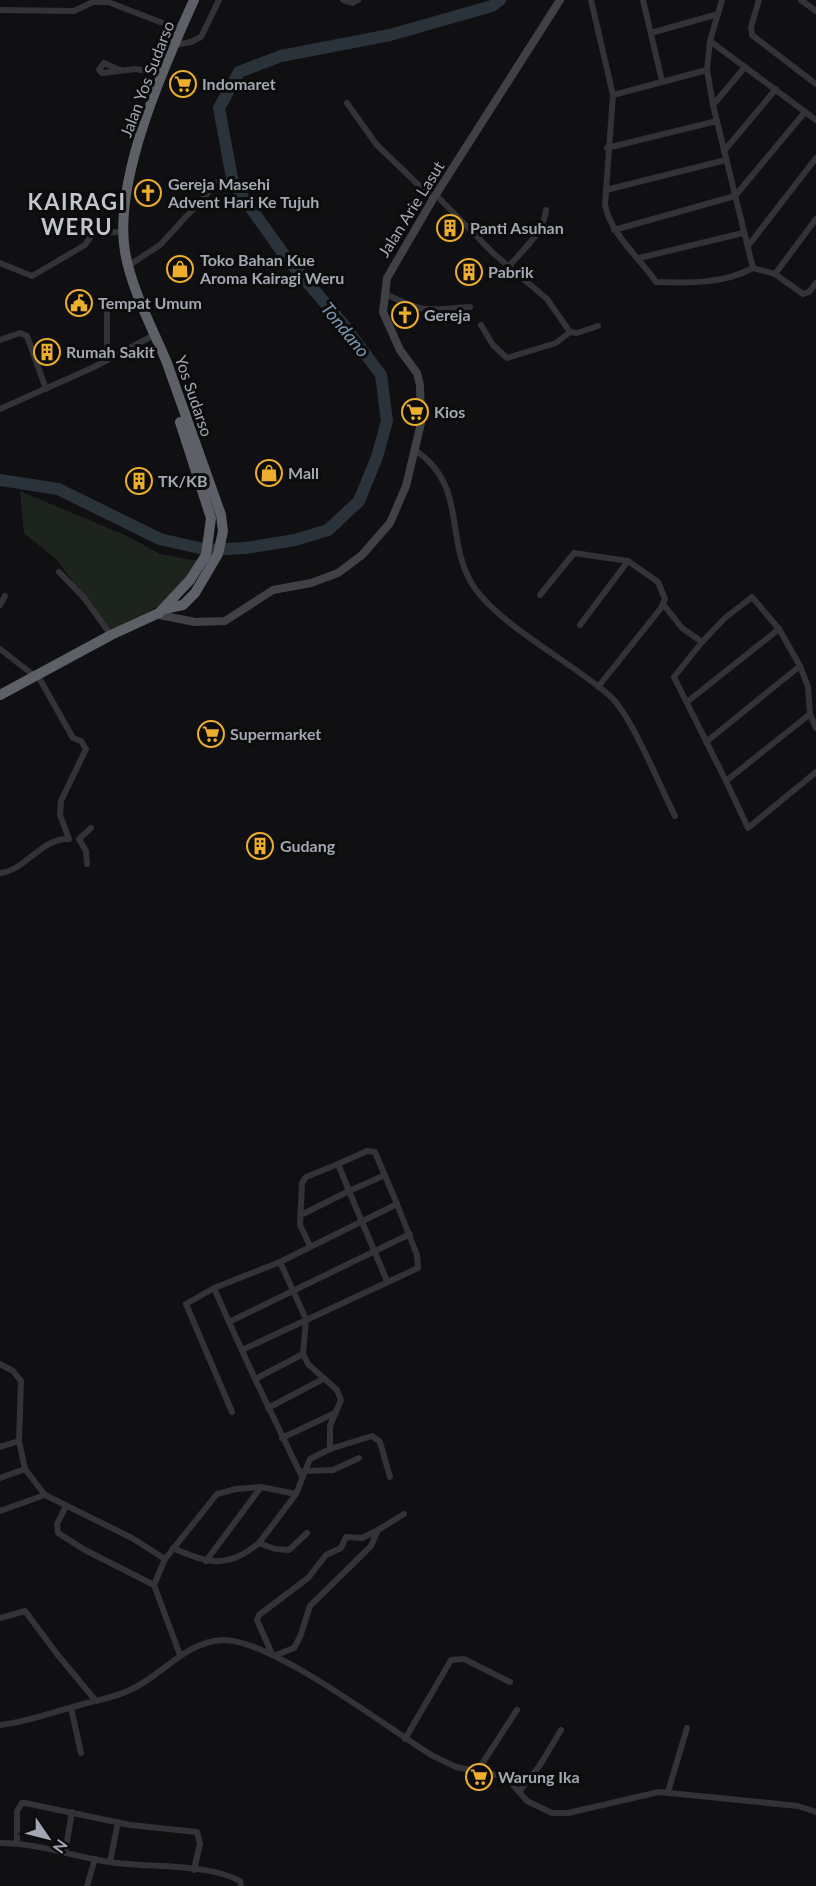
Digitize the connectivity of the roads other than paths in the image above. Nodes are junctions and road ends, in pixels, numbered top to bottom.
1 (194, 0) edge
2 (219, 0) edge
3 (343, 0) edge
4 (358, 0) edge
5 (560, 0) edge
6 (591, 0) edge
7 (643, 0) edge
8 (723, 0) edge
9 (759, 0) edge
10 (801, 0) edge
11 (0, 10) edge
12 (816, 11) edge
13 (718, 15) junction
14 (181, 30) junction
15 (651, 33) junction
16 (710, 41) junction
17 (176, 45) junction
18 (745, 67) junction
19 (120, 69) dead end
20 (707, 70) junction
21 (164, 73) junction
22 (662, 81) junction
23 (816, 84) edge
24 (776, 89) junction
25 (613, 95) junction
26 (347, 103) dead end
27 (713, 105) junction
28 (805, 112) junction
29 (816, 120) edge
30 (717, 121) junction
31 (607, 148) junction
32 (724, 151) junction
33 (816, 158) edge
34 (726, 160) junction
35 (218, 183) dead end
36 (606, 190) junction
37 (735, 196) junction
38 (435, 197) junction
39 (546, 210) dead end
40 (816, 219) edge
41 (614, 230) junction
42 (123, 232) junction
43 (743, 233) junction
44 (748, 246) junction
45 (639, 258) junction
46 (0, 263) edge
47 (128, 266) junction
48 (508, 266) junction
49 (753, 268) junction
50 (775, 273) junction
51 (816, 283) edge
52 (384, 292) junction
53 (470, 307) dead end
54 (107, 314) dead end
55 (481, 325) dead end
56 (598, 326) dead end
57 (570, 332) junction
58 (0, 340) edge
59 (155, 340) junction
60 (107, 360) junction
61 (46, 388) junction
62 (0, 409) edge
63 (415, 450) junction
64 (628, 561) junction
65 (59, 572) dead end
66 (195, 583) junction
67 (540, 595) dead end
68 (5, 596) dead end
69 (663, 604) junction
70 (0, 605) edge
71 (159, 611) junction
72 (580, 625) dead end
73 (779, 629) junction
74 (111, 635) junction
75 (702, 642) junction
76 (0, 649) edge
77 (800, 666) junction
78 (38, 676) junction
79 (598, 687) junction
80 (0, 695) edge
81 (687, 702) junction
82 (810, 714) junction
83 (816, 728) edge
84 (706, 742) junction
85 (816, 772) edge
86 (726, 781) junction
87 (675, 816) dead end
88 (91, 828) dead end
89 (69, 839) junction
90 (79, 839) junction
91 (87, 864) dead end
92 (0, 873) edge
93 (338, 1164) junction
94 (385, 1175) junction
95 (349, 1191) junction
96 (397, 1204) junction
97 (301, 1215) junction
98 (362, 1220) junction
99 (410, 1234) junction
100 (310, 1246) junction
101 (375, 1249) junction
102 (280, 1262) junction
103 (387, 1281) junction
104 (214, 1288) junction
105 (295, 1289) junction
106 (306, 1319) junction
107 (229, 1322) junction
108 (242, 1350) junction
109 (303, 1354) junction
110 (0, 1364) edge
111 (255, 1379) junction
112 (322, 1379) junction
113 (268, 1408) junction
114 (232, 1412) dead end
115 (336, 1412) junction
116 (282, 1438) junction
117 (19, 1441) junction
118 (0, 1447) edge
119 (330, 1449) junction
120 (359, 1458) dead end
121 (25, 1469) junction
122 (303, 1474) junction
123 (390, 1477) dead end
124 (0, 1478) edge
125 (261, 1487) junction
126 (296, 1494) junction
127 (45, 1495) junction
128 (66, 1506) junction
129 (0, 1511) edge
130 (404, 1514) dead end
131 (378, 1530) junction
132 (307, 1533) dead end
133 (259, 1543) junction
134 (174, 1548) junction
135 (165, 1559) junction
136 (206, 1561) junction
137 (154, 1585) junction
138 (0, 1618) edge
139 (180, 1655) junction
140 (273, 1655) junction
141 (510, 1682) dead end
142 (96, 1701) junction
143 (70, 1708) junction
144 (517, 1710) dead end
145 (0, 1725) edge
146 (687, 1728) dead end
147 (561, 1730) dead end
148 (405, 1739) junction
149 (81, 1753) dead end
150 (478, 1770) junction
151 (519, 1792) junction
152 (668, 1792) junction
153 (72, 1812) junction
154 (816, 1812) edge
155 (118, 1822) junction
156 (0, 1843) edge
157 (17, 1843) junction
158 (65, 1853) junction
159 (95, 1859) junction
160 (110, 1862) junction
161 (194, 1870) junction
162 (87, 1886) edge
163 (241, 1886) edge

1 - 14 highway, Jalan Yos Sudarso
2 - 17 street
3 - 4 street
5 - 38 main road, Jalan Arie Lasut
6 - 25 street
7 - 15 street
8 - 13 street
9 - 23 street
10 - 12 street
11 - 14 street
13 - 15 street
13 - 16 street
14 - 17 highway, Jalan Yos Sudarso
15 - 22 street
16 - 18 street
16 - 20 street
17 - 21 highway, Jalan Yos Sudarso
18 - 24 street
18 - 27 street
19 - 21 street
20 - 22 street
20 - 27 street
21 - 42 highway, Jalan Yos Sudarso
22 - 25 street
24 - 28 street
24 - 32 street
25 - 31 street
26 - 38 street
27 - 30 street
28 - 29 street
28 - 37 street
30 - 31 street
30 - 32 street
31 - 36 street
32 - 34 street
33 - 44 street
34 - 36 street
34 - 37 street
35 - 47 street
36 - 41 street
37 - 41 street
37 - 43 street
38 - 48 street
38 - 52 main road, Jalan Arie Lasut
39 - 48 street
40 - 50 street
41 - 45 street
42 - 46 street
42 - 47 highway, Jalan Yos Sudarso
43 - 44 street
43 - 45 street
44 - 49 street
45 - 49 street
47 - 59 highway, Jalan Yos Sudarso
48 - 57 street
49 - 50 street
50 - 51 street
52 - 53 street
52 - 63 main road, Jalan Arie Lasut
54 - 60 street
55 - 57 street
56 - 57 street
58 - 61 street
59 - 60 street
59 - 66 highway, Yos Sudarso
59 - 66 highway, Yos Sudarso
60 - 61 street
61 - 62 street
63 - 71 main road, Jalan Arie Lasut
63 - 79 street
64 - 67 street
64 - 69 street
64 - 72 street
65 - 74 street
66 - 71 highway, Yos Sudarso
68 - 70 street
69 - 75 street
69 - 79 street
71 - 74 highway
73 - 75 street
73 - 77 street
73 - 81 street
74 - 78 highway
75 - 81 street
76 - 78 street
77 - 82 street
77 - 84 street
78 - 80 highway
78 - 89 street
79 - 87 street
81 - 84 street
82 - 83 street
82 - 86 street
84 - 86 street
85 - 86 street
88 - 90 street
89 - 90 street
89 - 92 street
90 - 91 street
93 - 94 street
93 - 95 street
93 - 97 street
94 - 95 street
94 - 96 street
95 - 97 street
95 - 98 street
96 - 98 street
96 - 99 street
97 - 100 street
98 - 100 street
98 - 101 street
99 - 101 street
99 - 103 street
100 - 102 street
101 - 103 street
101 - 105 street
102 - 104 street
102 - 105 street
103 - 106 street
104 - 107 street
104 - 114 street
105 - 106 street
105 - 107 street
106 - 108 street
106 - 109 street
107 - 108 street
108 - 111 street
109 - 111 street
109 - 112 street
110 - 117 street
111 - 113 street
112 - 113 street
112 - 115 street
113 - 116 street
115 - 116 street
115 - 119 street
116 - 122 street
117 - 118 street
117 - 121 street
119 - 122 street
119 - 123 street
120 - 122 street
121 - 124 street
121 - 127 street
122 - 126 street
125 - 126 street
125 - 134 street
125 - 136 street
126 - 133 street
127 - 128 street
127 - 129 street
128 - 135 street
128 - 137 street
130 - 131 street
131 - 140 street
131 - 140 street
132 - 133 street
133 - 136 street
134 - 135 street
134 - 136 street
135 - 137 street
137 - 139 street
138 - 142 street
139 - 140 street
139 - 142 street
140 - 148 street
141 - 148 street
142 - 143 street
143 - 145 street
143 - 149 street
144 - 150 street
146 - 152 street
147 - 151 street
148 - 150 street
150 - 151 street
151 - 152 street
152 - 154 street
153 - 155 street
153 - 157 street
153 - 158 street
155 - 160 street
155 - 161 street
156 - 157 street
157 - 158 street
158 - 159 street
159 - 160 street
159 - 162 street
160 - 161 street
161 - 163 street

